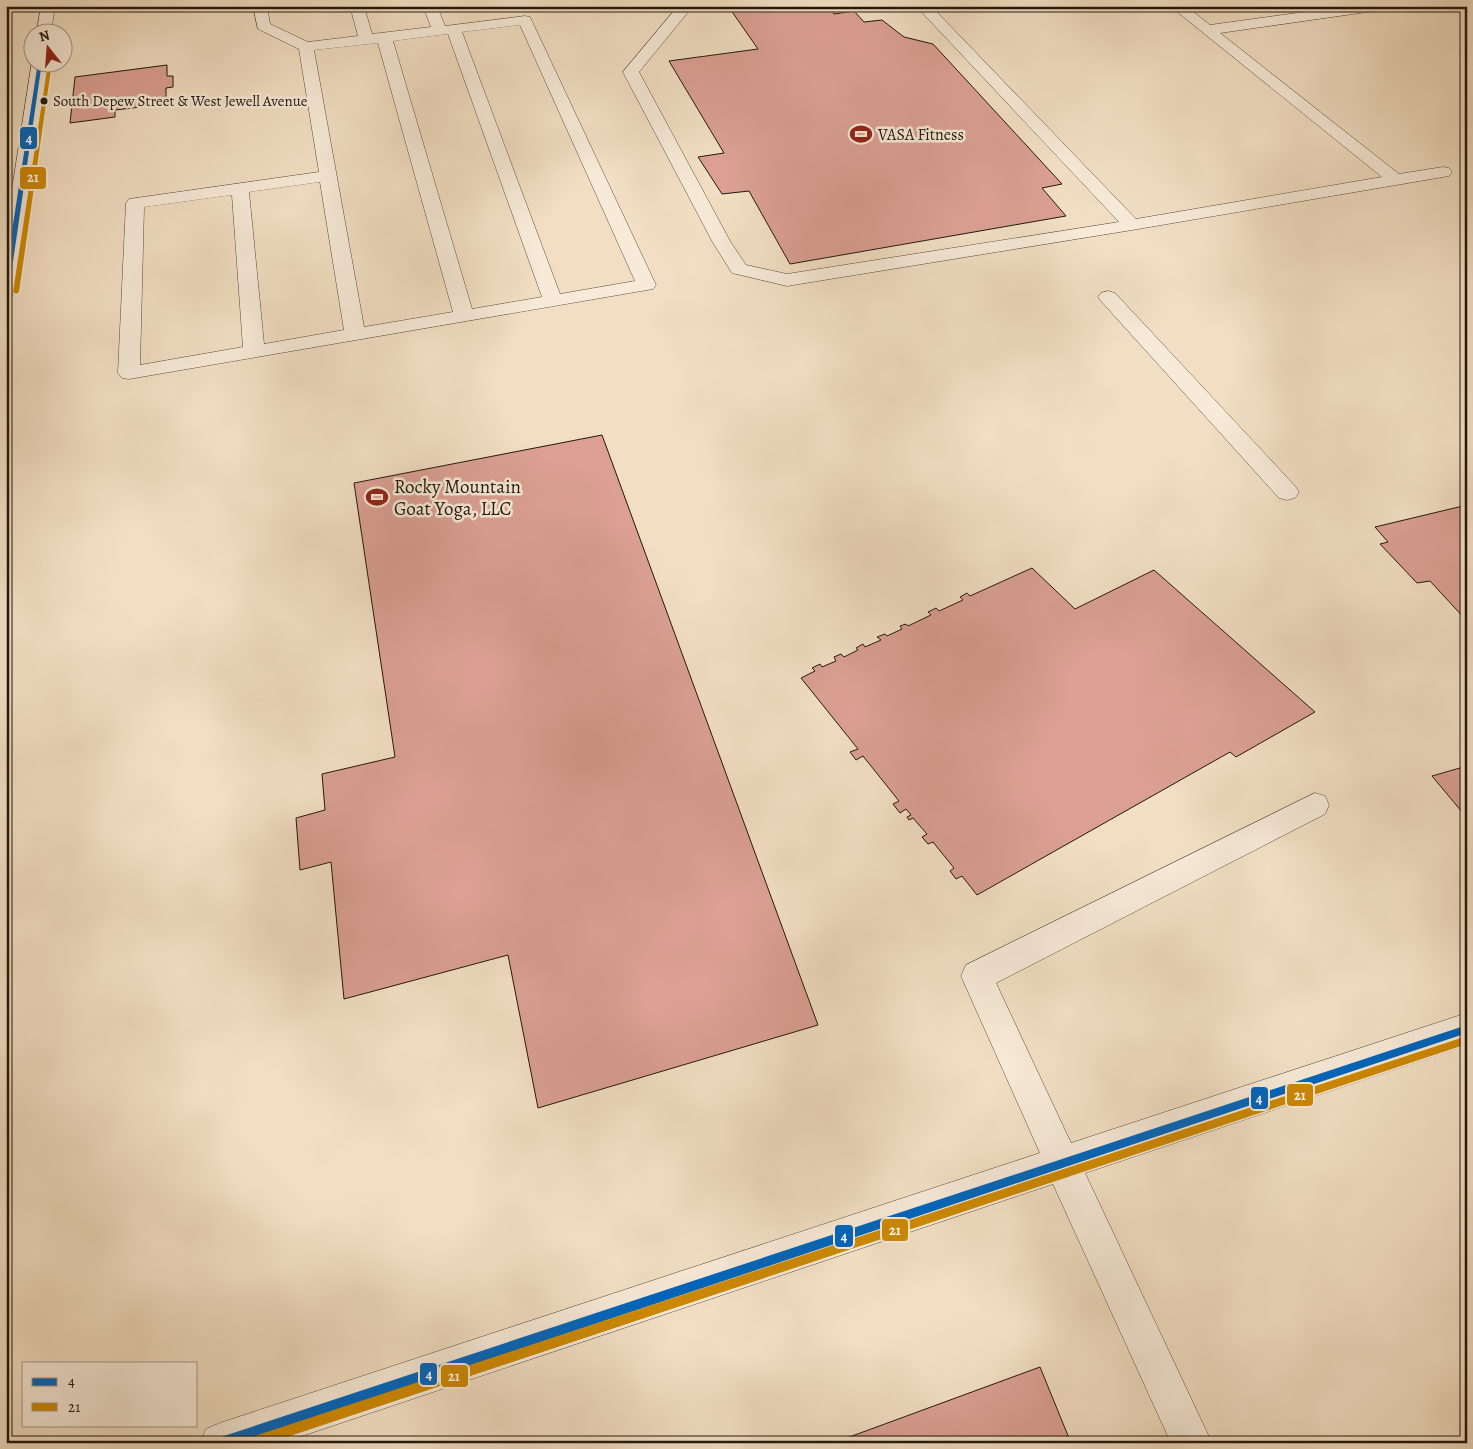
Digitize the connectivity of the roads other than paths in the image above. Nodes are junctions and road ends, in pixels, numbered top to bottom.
1 (48, 6) edge
2 (260, 6) edge
3 (357, 6) edge
4 (430, 6) edge
5 (686, 6) edge
6 (923, 6) edge
7 (1177, 6) edge
8 (1381, 6) edge
9 (46, 22) edge
10 (446, 30) junction
11 (1207, 30) junction
12 (384, 37) junction
13 (366, 40) junction
14 (306, 47) junction
15 (39, 72) edge
16 (25, 164) junction
17 (6, 167) edge
18 (1443, 172) dead end
19 (328, 176) junction
20 (1396, 180) junction
21 (240, 188) junction
22 (1132, 225) junction
23 (6, 291) edge
24 (1108, 297) dead end
25 (553, 301) junction
26 (464, 316) junction
27 (355, 335) junction
28 (254, 352) junction
29 (1287, 492) dead end
30 (1315, 804) dead end
31 (1467, 1029) edge
32 (1062, 1163) junction
33 (220, 1443) edge
34 (1192, 1443) edge

1 - 9 street
2 - 14 street
3 - 13 street
4 - 10 street
5 - 22 street
6 - 22 street
7 - 11 street
8 - 11 street
10 - 12 street
10 - 25 street
10 - 25 street
11 - 20 street
12 - 13 street
12 - 26 street
13 - 14 street
14 - 19 street
15 - 16 street
16 - 17 street
16 - 23 street
18 - 20 street
19 - 21 street
19 - 27 street
20 - 22 street
21 - 28 street
21 - 28 street
24 - 29 street
25 - 26 street
26 - 27 street
27 - 28 street
30 - 32 street
31 - 32 street
32 - 33 street
32 - 34 street

